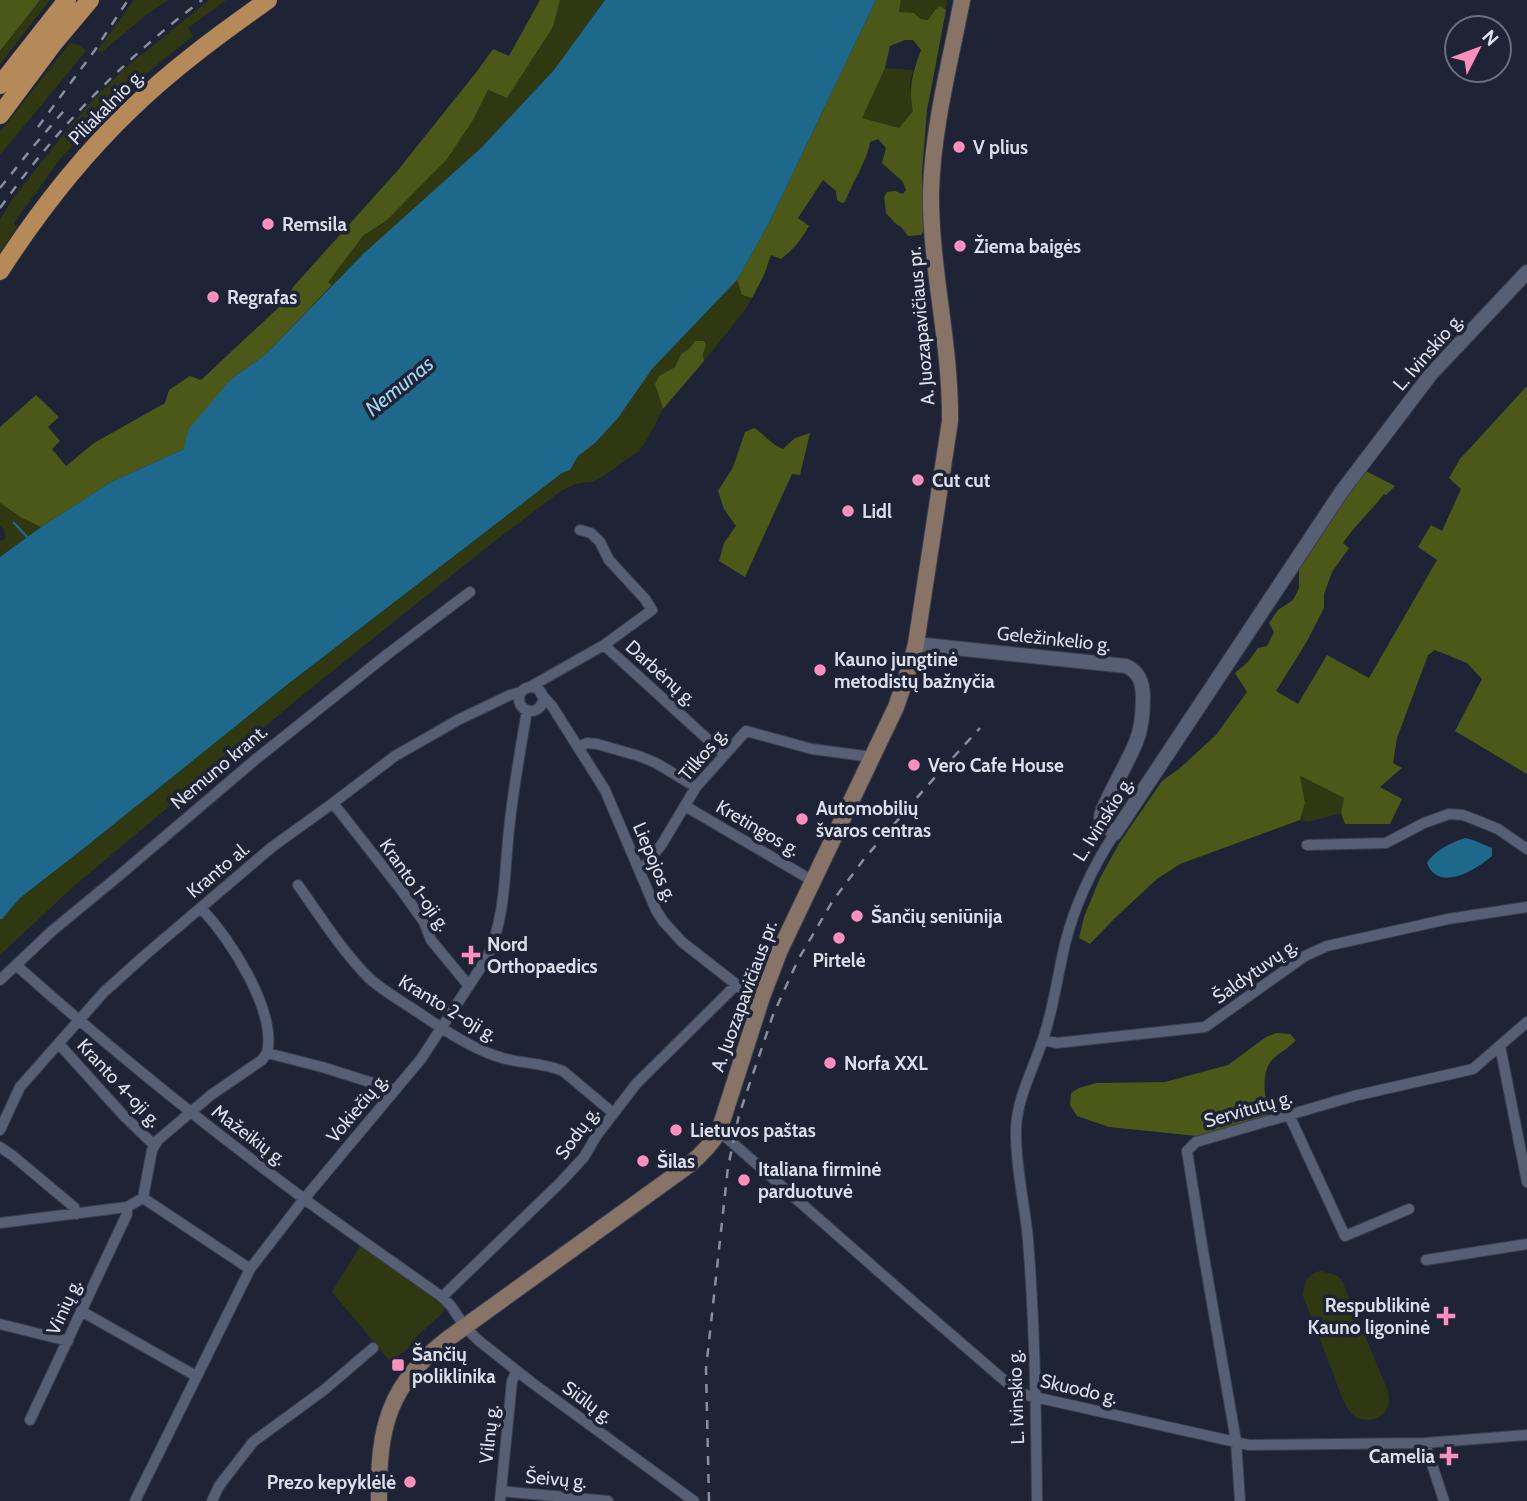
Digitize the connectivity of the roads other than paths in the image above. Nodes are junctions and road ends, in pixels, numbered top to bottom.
1 (67, 0) edge
2 (90, 0) edge
3 (268, 0) edge
4 (962, 0) edge
5 (0, 85) edge
6 (0, 115) edge
7 (0, 271) edge
8 (1527, 272) edge
9 (580, 530) dead end
10 (470, 592) dead end
11 (916, 644) junction
12 (604, 645) junction
13 (531, 696) junction
14 (578, 747) junction
15 (725, 755) junction
16 (873, 757) junction
17 (696, 787) junction
18 (333, 803) junction
19 (685, 806) junction
20 (1115, 833) junction
21 (1307, 845) dead end
22 (1527, 849) edge
23 (639, 872) junction
24 (813, 881) junction
25 (298, 885) dead end
26 (1527, 907) edge
27 (201, 908) junction
28 (16, 965) junction
29 (0, 980) edge
30 (736, 985) junction
31 (469, 986) junction
32 (762, 998) junction
33 (79, 1022) junction
34 (1527, 1022) edge
35 (442, 1028) junction
36 (1043, 1041) junction
37 (59, 1044) junction
38 (1500, 1046) junction
39 (267, 1053) junction
40 (395, 1090) junction
41 (190, 1112) junction
42 (613, 1113) junction
43 (1289, 1115) junction
44 (0, 1129) edge
45 (719, 1131) junction
46 (1523, 1140) edge
47 (154, 1145) junction
48 (0, 1147) edge
49 (1527, 1182) edge
50 (143, 1198) junction
51 (304, 1199) junction
52 (127, 1207) junction
53 (1409, 1209) dead end
54 (76, 1214) junction
55 (0, 1223) edge
56 (1527, 1244) edge
57 (1426, 1260) dead end
58 (250, 1269) junction
59 (442, 1297) junction
60 (81, 1311) junction
61 (0, 1324) edge
62 (465, 1327) junction
63 (68, 1341) junction
64 (373, 1348) dead end
65 (517, 1371) junction
66 (196, 1376) junction
67 (1036, 1398) junction
68 (30, 1420) dead end
69 (1527, 1434) edge
70 (1236, 1441) junction
71 (1425, 1443) junction
72 (500, 1496) edge
73 (135, 1501) edge
74 (212, 1501) edge
75 (379, 1501) edge
76 (608, 1501) edge
77 (694, 1501) edge
78 (1037, 1501) edge
79 (1240, 1501) edge
80 (1444, 1501) edge

1 - 5 main road
2 - 6 main road
3 - 7 main road, Piliakalnio g.
4 - 11 main road, A. Juozapavičiaus pr.
8 - 20 street, L. Ivinskio g.
9 - 12 street
10 - 28 street, Nemuno krant.
11 - 16 main road, A. Juozapavičiaus pr.
11 - 20 street, Geležinkelio g.
12 - 13 street
12 - 15 street, Darbėnų g.
13 - 14 street, Liepojos g.
13 - 18 street, Kranto al.
13 - 31 street, Vokiečių g.
14 - 17 street, Kretingos g.
14 - 23 street, Liepojos g.
15 - 16 street, Tilkos g.
15 - 17 street, Tilkos g.
16 - 24 main road, A. Juozapavičiaus pr.
17 - 19 street, Tilkos g.
18 - 27 street, Kranto al.
18 - 31 street, Kranto 1-oji g.
19 - 23 street, Tilkos g.
19 - 24 street, Kretingos g.
20 - 36 street, L. Ivinskio g.
21 - 22 street
23 - 30 street, Liepojos g.
24 - 32 main road, A. Juozapavičiaus pr.
25 - 35 street, Kranto 2-oji g.
26 - 36 street, Šaldytuvų g.
27 - 33 street, Kranto al.
27 - 39 street
28 - 29 street, Nemuno krant.
28 - 33 street, Mažeikių g.
30 - 32 street, Liepojos g.
30 - 42 street, Sodų g.
31 - 35 street, Vokiečių g.
32 - 45 main road, A. Juozapavičiaus pr.
33 - 37 street, Kranto al.
33 - 41 street, Mažeikių g.
34 - 38 street, Servitutų g.
35 - 40 street, Vokiečių g.
35 - 42 street, Kranto 2-oji g.
36 - 67 street, L. Ivinskio g.
37 - 44 street, Kranto al.
37 - 47 street, Kranto 4-oji g.
38 - 43 street, Servitutų g.
38 - 46 street
39 - 40 street
39 - 41 street
40 - 51 street, Vokiečių g.
41 - 47 street
41 - 51 street, Mažeikių g.
42 - 59 street, Sodų g.
43 - 53 street
43 - 70 street, Servitutų g.
45 - 62 main road, A. Juozapavičiaus pr.
45 - 67 street, Skuodo g.
46 - 49 street
47 - 50 street
48 - 54 street
50 - 52 street
50 - 58 street
51 - 58 street, Vokiečių g.
51 - 59 street, Mažeikių g.
52 - 54 street
52 - 60 street, Vinių g.
54 - 55 street
56 - 57 street
58 - 66 street, Vokiečių g.
59 - 62 street, Mažeikių g.
60 - 63 street, Vinių g.
60 - 66 street
61 - 63 street
62 - 65 street, Siūlų g.
62 - 75 main road, A. Juozapavičiaus pr.
63 - 68 street, Vinių g.
64 - 74 street
65 - 72 street, Vilnų g.
65 - 77 street, Siūlų g.
66 - 73 street, Vokiečių g.
67 - 70 street, Skuodo g.
67 - 78 street, L. Ivinskio g.
69 - 71 street, Skuodo g.
70 - 71 street, Skuodo g.
70 - 79 street, Servitutų g.
71 - 80 street
72 - 76 street, Šeivų g.

